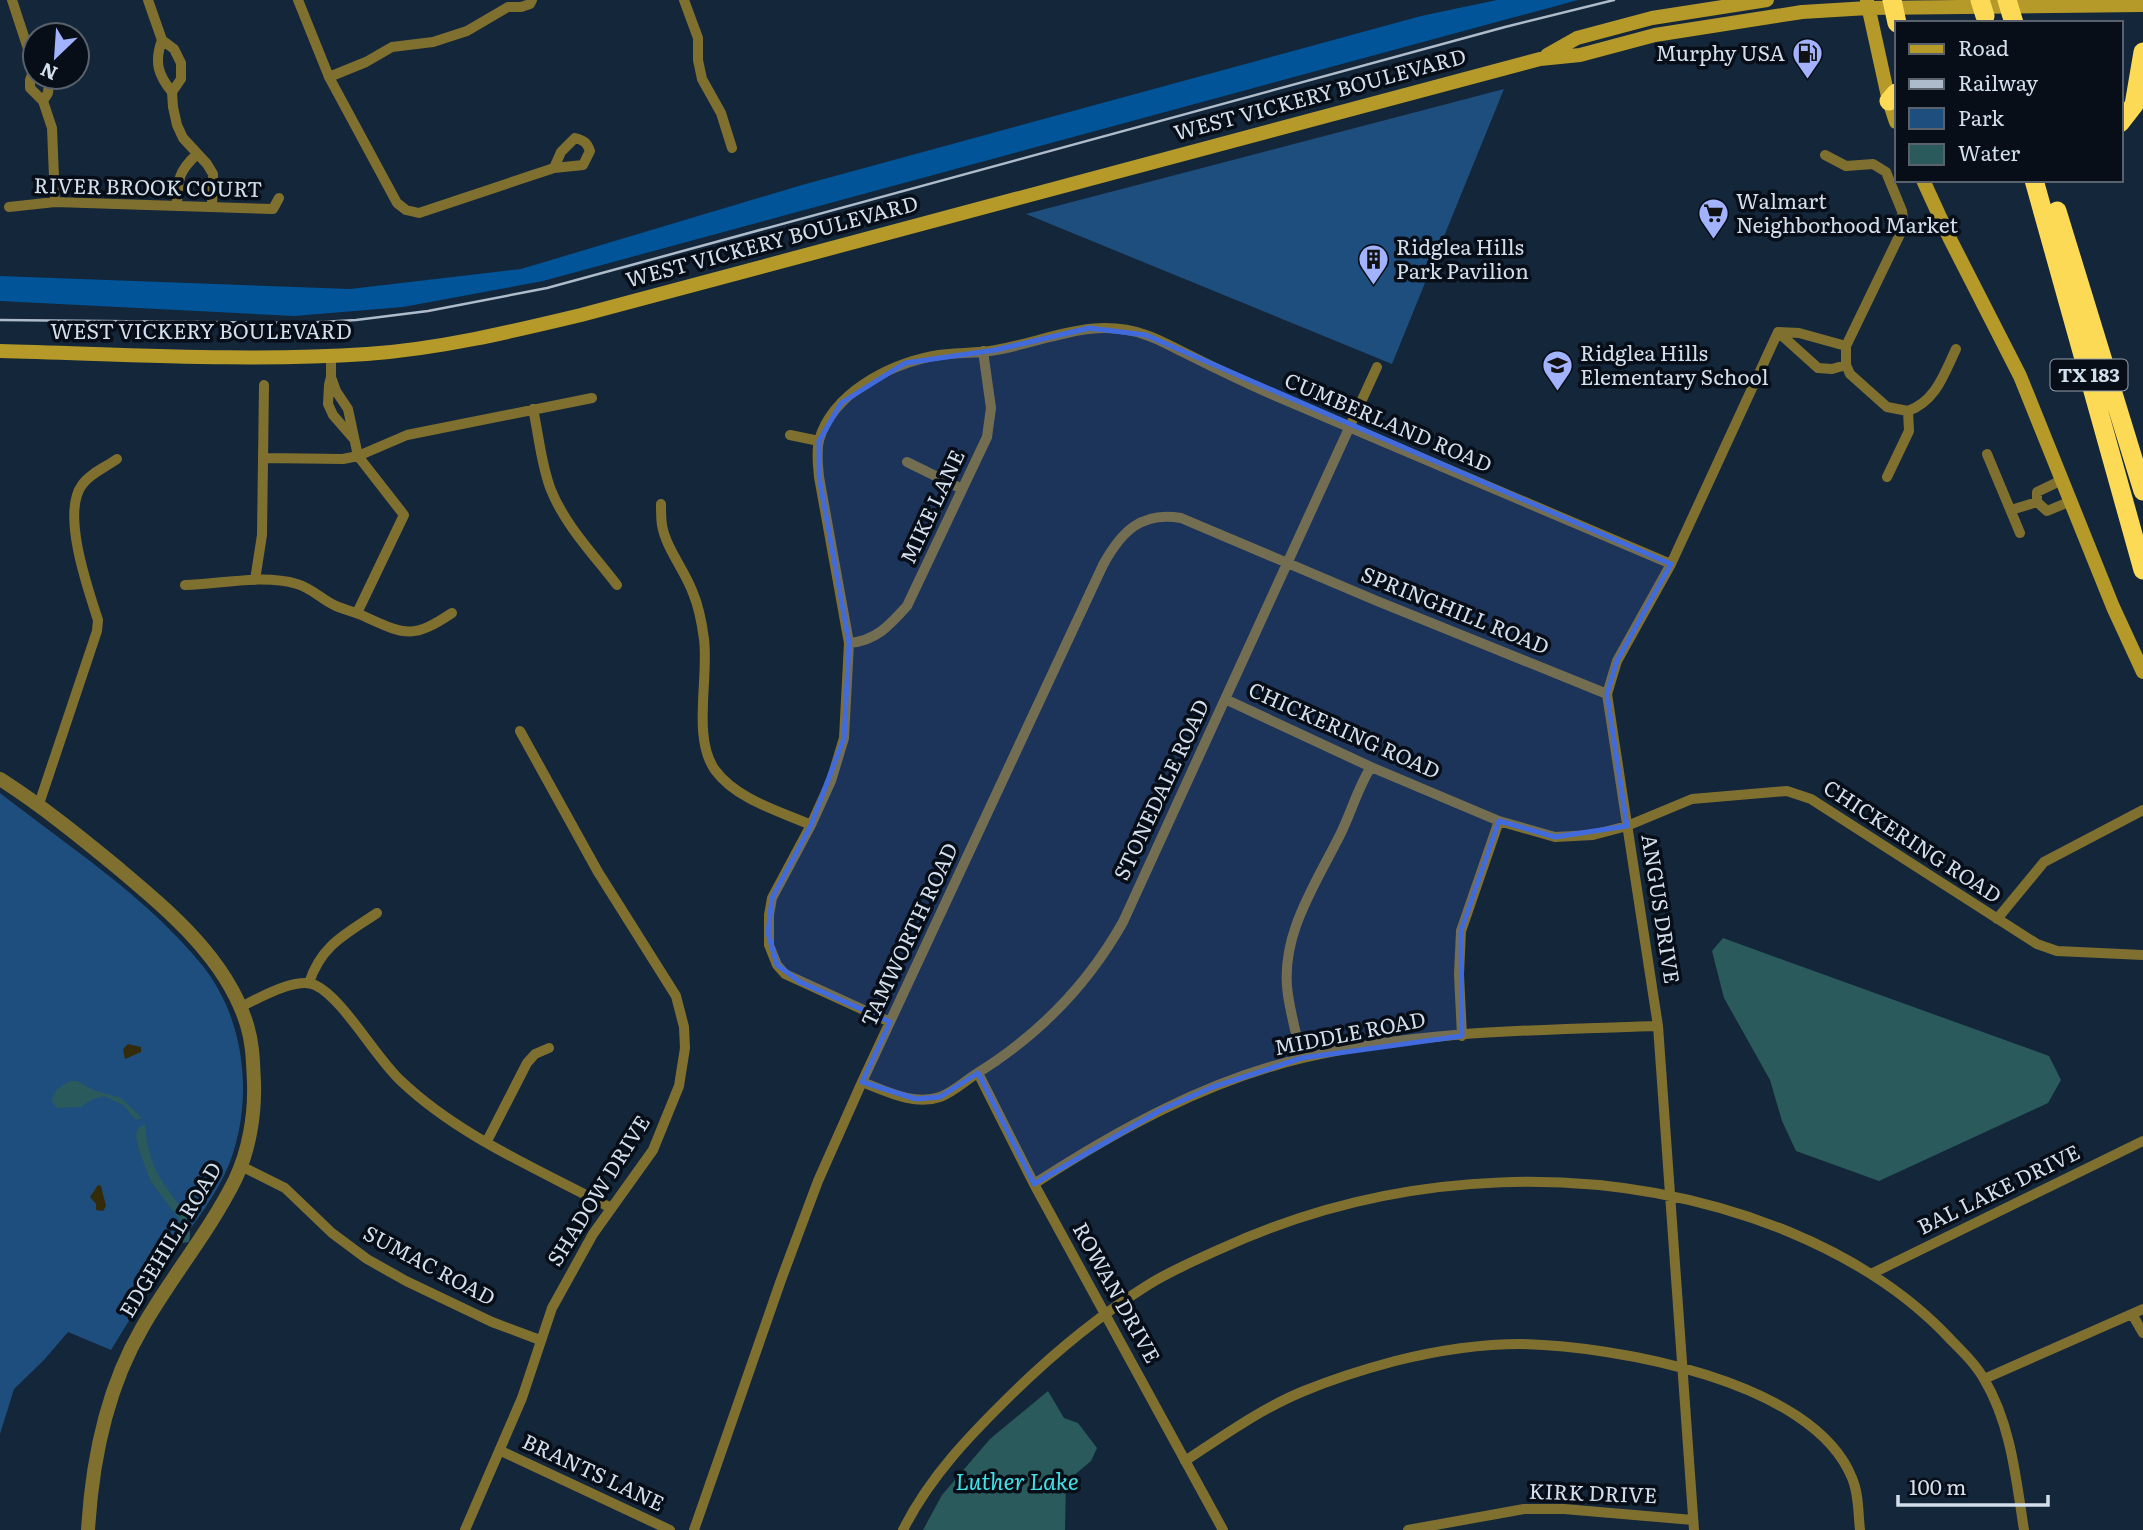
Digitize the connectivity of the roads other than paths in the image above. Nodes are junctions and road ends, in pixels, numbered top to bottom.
1 (12, 0) edge
2 (148, 0) edge
3 (298, 0) edge
4 (532, 0) edge
5 (684, 0) edge
6 (1767, 0) edge
7 (1999, 0) edge
8 (2007, 0) edge
9 (508, 4) edge
10 (1868, 4) edge
11 (2143, 5) edge
12 (1894, 10) edge
13 (2004, 21) edge
14 (2013, 21) edge
15 (21, 27) edge
16 (162, 40) junction
17 (2143, 52) edge
18 (1540, 59) junction
19 (329, 77) junction
20 (33, 91) edge
21 (48, 91) edge
22 (173, 92) junction
23 (1893, 97) edge
24 (43, 101) junction
25 (2122, 120) edge
26 (732, 148) dead end
27 (197, 154) junction
28 (1825, 155) dead end
29 (554, 168) dead end
30 (1924, 182) edge
31 (2035, 182) edge
32 (2049, 182) edge
33 (279, 198) dead end
34 (55, 202) junction
35 (177, 205) junction
36 (9, 206) dead end
37 (212, 207) junction
38 (1778, 332) junction
39 (1846, 346) junction
40 (1956, 349) dead end
41 (0, 351) edge
42 (983, 351) junction
43 (331, 356) junction
44 (1846, 365) junction
45 (1377, 367) dead end
46 (331, 377) junction
47 (264, 385) dead end
48 (592, 398) dead end
49 (533, 409) junction
50 (1908, 411) junction
51 (1350, 427) junction
52 (790, 435) dead end
53 (353, 439) junction
54 (819, 441) junction
55 (1987, 454) dead end
56 (358, 456) junction
57 (264, 458) junction
58 (117, 459) dead end
59 (907, 462) dead end
60 (1887, 477) dead end
61 (2062, 480) junction
62 (962, 489) junction
63 (2143, 491) edge
64 (2071, 500) junction
65 (2037, 502) junction
66 (661, 504) dead end
67 (2011, 510) junction
68 (2020, 533) dead end
69 (1288, 562) junction
70 (1671, 564) junction
71 (2143, 570) edge
72 (255, 580) junction
73 (185, 585) dead end
74 (617, 585) dead end
75 (357, 613) junction
76 (452, 613) dead end
77 (849, 643) junction
78 (2143, 672) edge
79 (1607, 694) junction
80 (1225, 699) junction
81 (520, 731) dead end
82 (1371, 766) junction
83 (0, 779) edge
84 (38, 804) junction
85 (2143, 810) edge
86 (1499, 821) junction
87 (811, 825) junction
88 (1627, 826) junction
89 (377, 913) dead end
90 (1997, 919) junction
91 (2143, 956) edge
92 (309, 983) junction
93 (240, 1007) junction
94 (890, 1022) junction
95 (1658, 1026) junction
96 (1462, 1036) junction
97 (549, 1048) dead end
98 (1302, 1058) junction
99 (978, 1073) junction
100 (862, 1082) junction
101 (486, 1141) junction
102 (2143, 1141) edge
103 (241, 1166) junction
104 (1034, 1184) junction
105 (1670, 1195) junction
106 (611, 1208) junction
107 (1871, 1274) junction
108 (2143, 1309) edge
109 (2132, 1314) junction
110 (1106, 1315) junction
111 (2143, 1333) edge
112 (540, 1340) junction
113 (1683, 1368) junction
114 (1984, 1379) junction
115 (500, 1451) junction
116 (1185, 1461) junction
117 (1694, 1525) edge
118 (88, 1530) edge
119 (465, 1530) edge
120 (670, 1530) edge
121 (694, 1530) edge
122 (903, 1530) edge
123 (1223, 1530) edge
124 (1408, 1530) edge
125 (1860, 1530) edge
126 (2024, 1530) edge

1 - 15 street
2 - 16 street
3 - 19 street
4 - 9 street
5 - 26 street
6 - 18 main road, WEST VICKERY BOULEVARD
7 - 13 highway
8 - 14 highway, bridge
9 - 19 street
10 - 12 main road, WEST VICKERY BOULEVARD
10 - 18 main road, WEST VICKERY BOULEVARD
10 - 23 main road
11 - 12 main road, WEST VICKERY BOULEVARD
16 - 22 street
16 - 22 street
17 - 25 highway
18 - 43 main road, WEST VICKERY BOULEVARD
19 - 29 street
20 - 24 street
21 - 24 street
22 - 27 street
24 - 34 street
27 - 35 street
27 - 37 street
28 - 39 street
30 - 61 main road
31 - 71 highway, TX 183
32 - 63 highway, TX 183
33 - 37 street, RIVER BROOK COURT
34 - 35 street, RIVER BROOK COURT
34 - 36 street, RIVER BROOK COURT
35 - 37 street, RIVER BROOK COURT
38 - 39 street
38 - 44 street
38 - 70 street, ANGUS DRIVE
39 - 44 street
40 - 50 street
41 - 43 main road, WEST VICKERY BOULEVARD
42 - 51 street, CUMBERLAND ROAD
42 - 54 street, CUMBERLAND ROAD
42 - 62 street, MIKE LANE
43 - 46 street
44 - 50 street
45 - 51 street, STONEDALE ROAD
46 - 53 street
46 - 53 street
47 - 57 street
48 - 49 street
49 - 56 street
49 - 74 street
50 - 60 street
51 - 69 street, STONEDALE ROAD
51 - 70 street, CUMBERLAND ROAD
52 - 54 street
53 - 56 street
54 - 77 street
55 - 67 street
56 - 57 street
56 - 75 street
57 - 72 street
58 - 84 street
59 - 62 street
61 - 64 main road
61 - 65 street
62 - 77 street, MIKE LANE
64 - 65 street
64 - 78 main road
65 - 67 street
66 - 87 street
67 - 68 street
69 - 79 street, SPRINGHILL ROAD
69 - 80 street, STONEDALE ROAD
69 - 94 street, TAMWORTH ROAD
70 - 79 street, ANGUS DRIVE
72 - 73 street
72 - 75 street
75 - 76 street
77 - 87 street
79 - 88 street, ANGUS DRIVE
80 - 82 street, CHICKERING ROAD
80 - 99 street, STONEDALE ROAD
81 - 106 street, SHADOW DRIVE
82 - 86 street, CHICKERING ROAD
82 - 98 street
83 - 84 street, EDGEHILL ROAD
84 - 93 street, EDGEHILL ROAD
85 - 90 street
86 - 88 street, CHICKERING ROAD
86 - 96 street
87 - 94 street
88 - 90 street, CHICKERING ROAD
88 - 95 street, ANGUS DRIVE
89 - 92 street
90 - 91 street, CHICKERING ROAD
92 - 93 street
92 - 101 street
93 - 103 street, EDGEHILL ROAD
94 - 100 street, TAMWORTH ROAD
95 - 96 street, MIDDLE ROAD
95 - 105 street, ANGUS DRIVE
96 - 98 street, MIDDLE ROAD
97 - 101 street
98 - 104 street, MIDDLE ROAD
99 - 100 street, STONEDALE ROAD
99 - 104 street, ROWAN DRIVE
100 - 121 street, TAMWORTH ROAD
101 - 106 street
102 - 107 street, BAL LAKE DRIVE
103 - 112 street, SUMAC ROAD
103 - 118 street, EDGEHILL ROAD
104 - 110 street, ROWAN DRIVE
105 - 107 street
105 - 110 street
105 - 113 street, ANGUS DRIVE
106 - 112 street, SHADOW DRIVE
107 - 114 street
108 - 109 street
109 - 111 street
109 - 114 street
110 - 116 street, ROWAN DRIVE
110 - 122 street
112 - 115 street, SHADOW DRIVE
113 - 116 street
113 - 117 street, ANGUS DRIVE
113 - 125 street
114 - 126 street
115 - 119 street, SHADOW DRIVE
115 - 120 street, BRANTS LANE
116 - 123 street, ROWAN DRIVE
117 - 124 street, KIRK DRIVE

